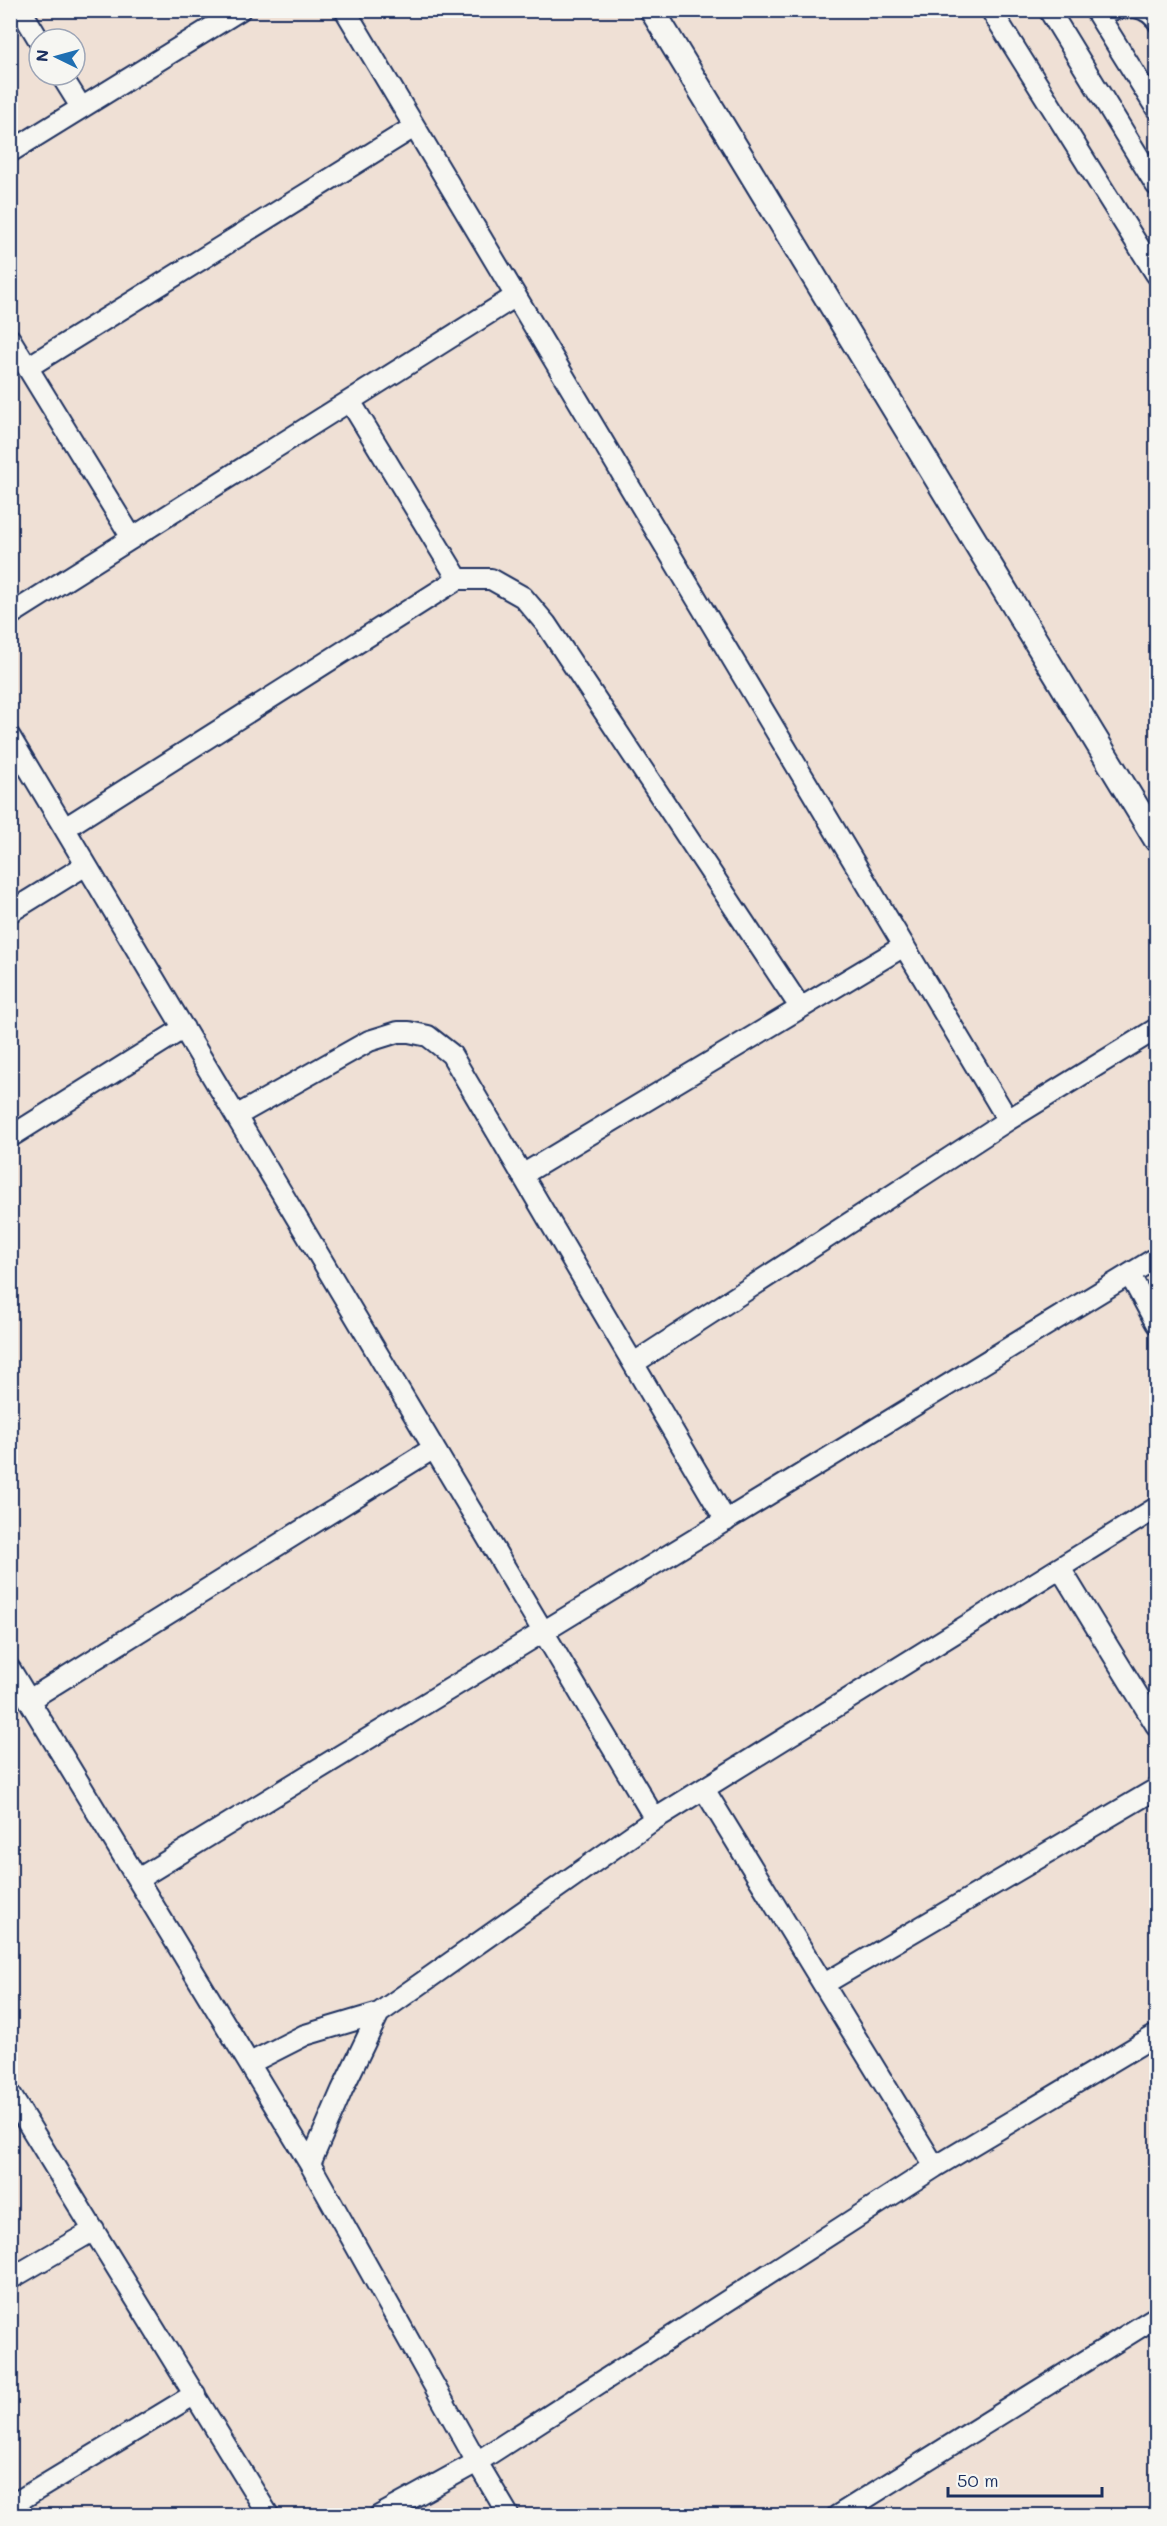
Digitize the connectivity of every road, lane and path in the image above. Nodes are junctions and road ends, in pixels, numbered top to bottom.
1 (21, 10) edge
2 (240, 10) edge
3 (345, 10) edge
4 (652, 10) edge
5 (991, 10) edge
6 (1049, 10) edge
7 (1097, 14) edge
8 (31, 27) edge
9 (1156, 28) edge
10 (68, 87) edge
11 (81, 107) junction
12 (1156, 108) edge
13 (414, 127) junction
14 (10, 152) edge
15 (1156, 185) edge
16 (1156, 274) edge
17 (516, 296) junction
18 (10, 339) edge
19 (28, 367) junction
20 (350, 401) junction
21 (132, 538) junction
22 (458, 579) junction
23 (10, 615) edge
24 (10, 737) edge
25 (65, 828) junction
26 (1156, 839) edge
27 (86, 865) junction
28 (10, 912) edge
29 (904, 946) junction
30 (800, 1007) junction
31 (184, 1028) junction
32 (1156, 1029) edge
33 (236, 1116) junction
34 (1008, 1120) junction
35 (10, 1137) edge
36 (522, 1174) junction
37 (1156, 1258) edge
38 (1130, 1275) junction
39 (1156, 1323) edge
40 (634, 1363) junction
41 (434, 1448) junction
42 (1156, 1508) edge
43 (726, 1521) junction
44 (1060, 1568) junction
45 (543, 1631) junction
46 (10, 1669) edge
47 (29, 1700) junction
48 (1156, 1725) edge
49 (704, 1789) junction
50 (1156, 1789) edge
51 (655, 1819) junction
52 (138, 1879) junction
53 (824, 1984) junction
54 (380, 2013) junction
55 (1156, 2036) edge
56 (250, 2063) junction
57 (10, 2094) edge
58 (310, 2164) junction
59 (935, 2167) junction
60 (94, 2230) junction
61 (10, 2278) edge
62 (1156, 2317) edge
63 (195, 2394) junction
64 (477, 2463) junction
65 (10, 2506) edge
66 (269, 2516) edge
67 (379, 2516) edge
68 (509, 2516) edge
69 (837, 2516) edge

1 - 8 street
2 - 11 street
3 - 13 street
4 - 26 street
5 - 16 street
6 - 15 street
7 - 9 lane
7 - 12 street
10 - 11 street
11 - 14 street
13 - 17 street
13 - 19 street
17 - 20 street
17 - 29 street
18 - 19 street
19 - 21 street
20 - 21 street
20 - 22 street
21 - 23 street
22 - 25 street
22 - 30 street
24 - 25 street
25 - 27 street
27 - 28 street
27 - 31 street
29 - 30 street
29 - 34 street
30 - 36 street
31 - 33 street
31 - 35 street
32 - 34 street
33 - 36 street
33 - 41 street
34 - 40 street
36 - 40 street
37 - 38 street
38 - 39 street
38 - 43 street
40 - 43 street
41 - 45 street
41 - 47 street
42 - 44 street
43 - 45 street
44 - 48 street
44 - 49 street
45 - 51 street
45 - 52 street
46 - 47 street
47 - 52 street
49 - 51 street
49 - 53 street
50 - 53 street
51 - 54 street
52 - 56 street
53 - 59 street
54 - 56 street
54 - 58 street
55 - 59 street
56 - 58 street
57 - 60 street
58 - 64 street
59 - 64 street
60 - 61 street
60 - 63 street
62 - 69 street
63 - 65 street
63 - 66 street
64 - 67 street
64 - 68 street

